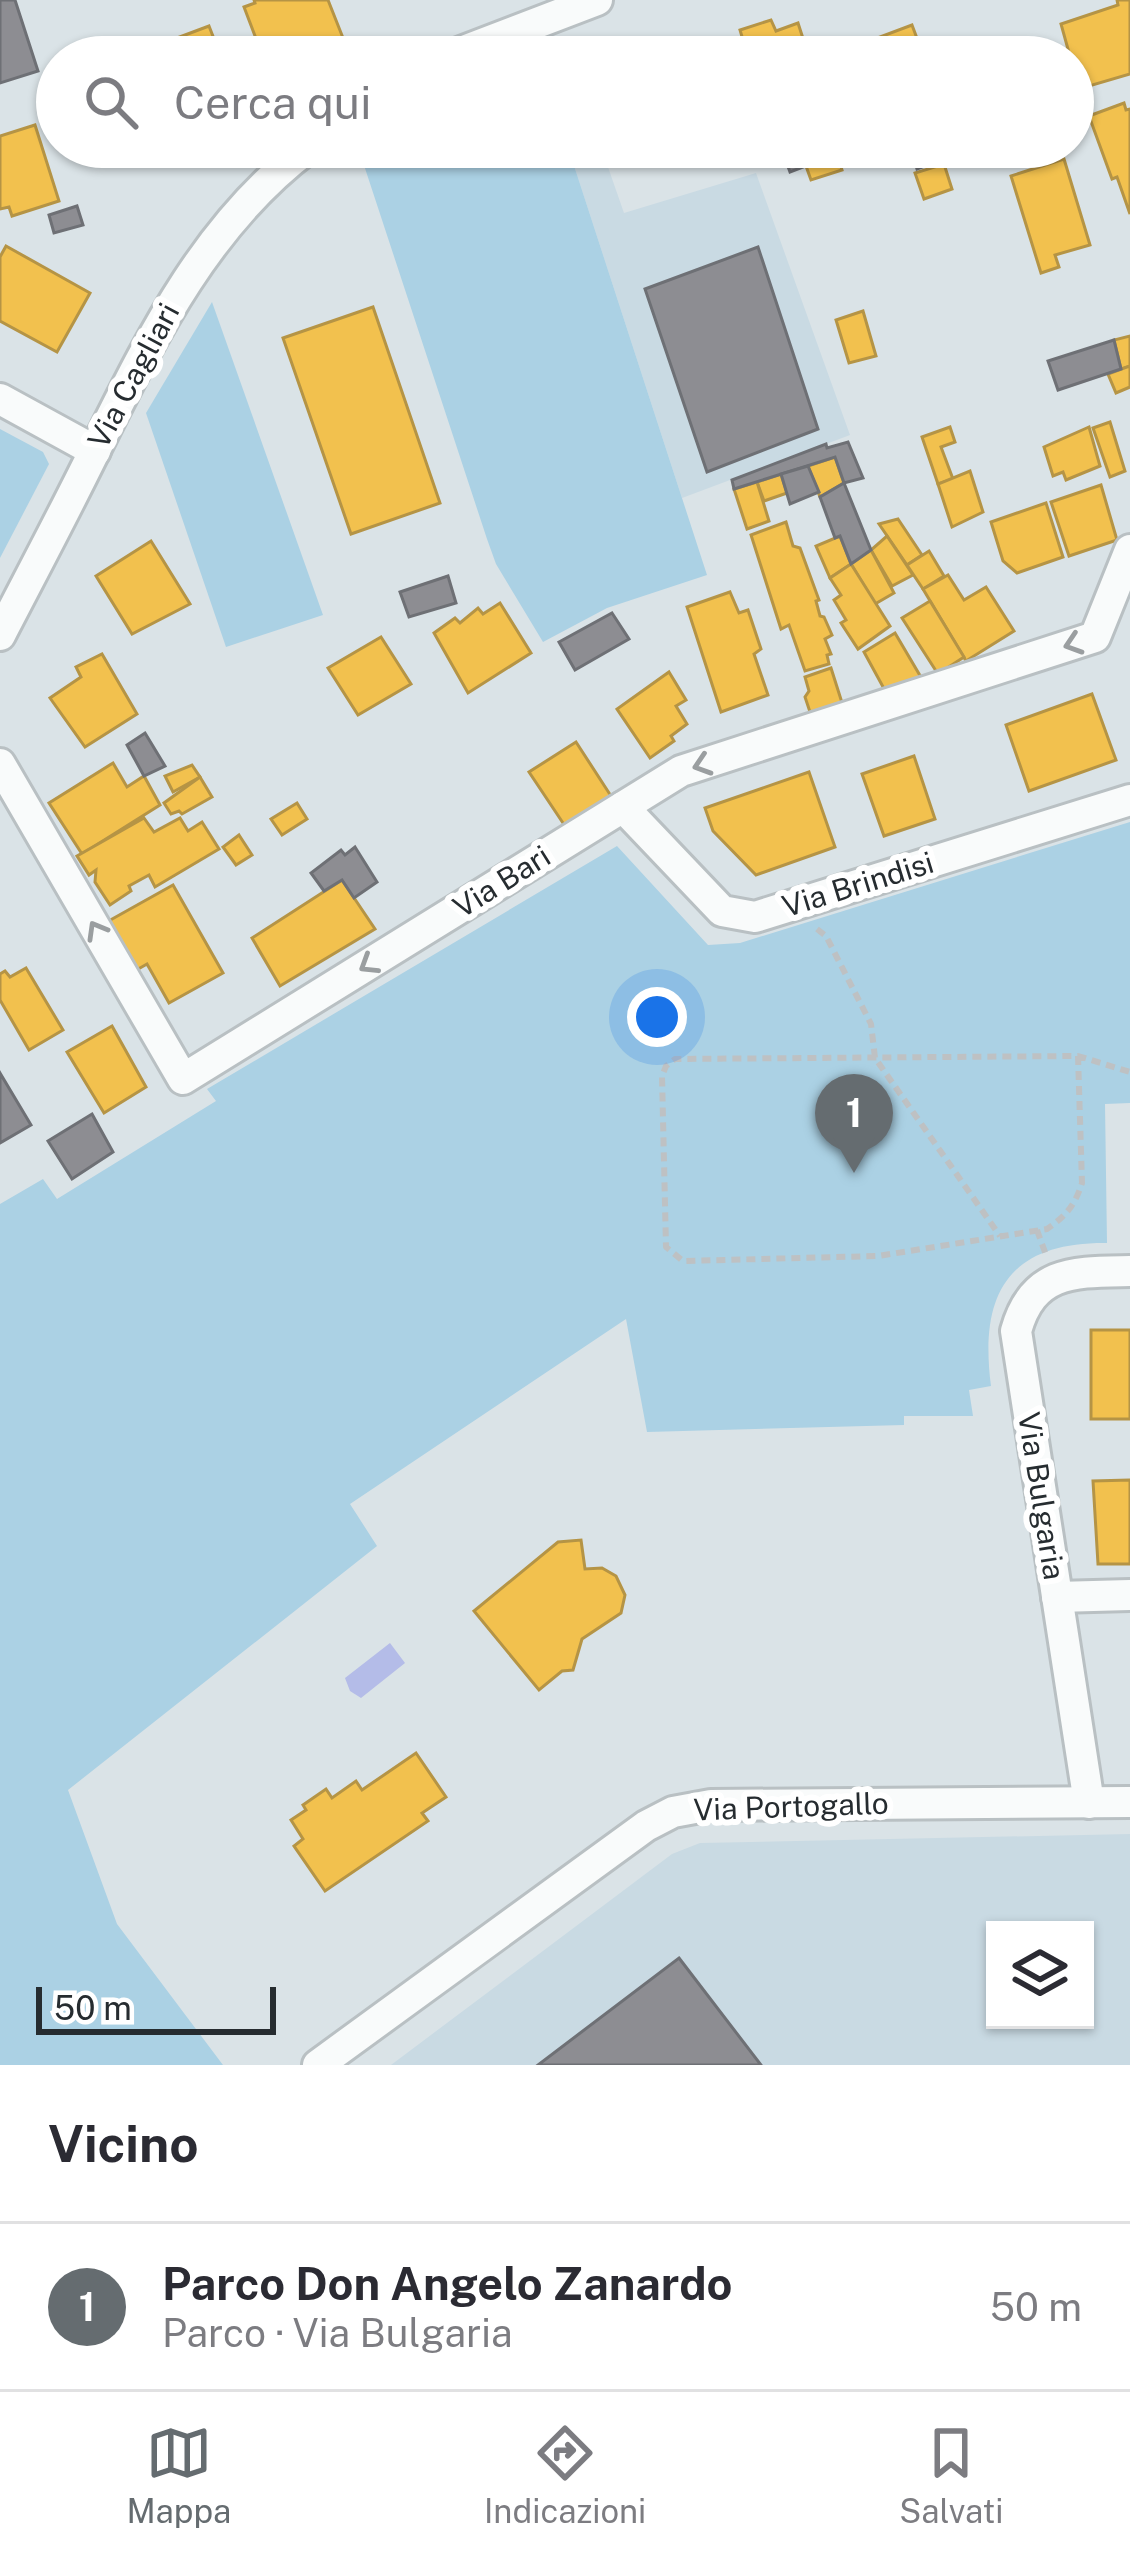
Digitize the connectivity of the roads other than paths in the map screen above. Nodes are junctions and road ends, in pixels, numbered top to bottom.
1 (597, 0) edge
2 (503, 36) edge
3 (287, 168) edge
4 (0, 399) edge
5 (95, 451) junction
6 (1130, 550) edge
7 (0, 635) edge
8 (0, 764) edge
9 (1130, 800) edge
10 (623, 807) junction
11 (1130, 1271) edge
12 (1130, 1595) edge
13 (1057, 1598) junction
14 (1130, 1802) edge
15 (1088, 1803) junction
16 (318, 2065) edge

1 - 2 street
3 - 5 street, Via Cagliari
4 - 5 street
5 - 7 street, Via Cagliari
6 -> 10 street, Via Bari
10 -> 8 street, Via Bari
9 - 10 street, Via Brindisi
11 - 13 street, Via Bulgaria
12 - 13 street
13 - 15 street, Via Bulgaria
14 - 15 street, Via Portogallo
15 - 16 street, Via Portogallo

